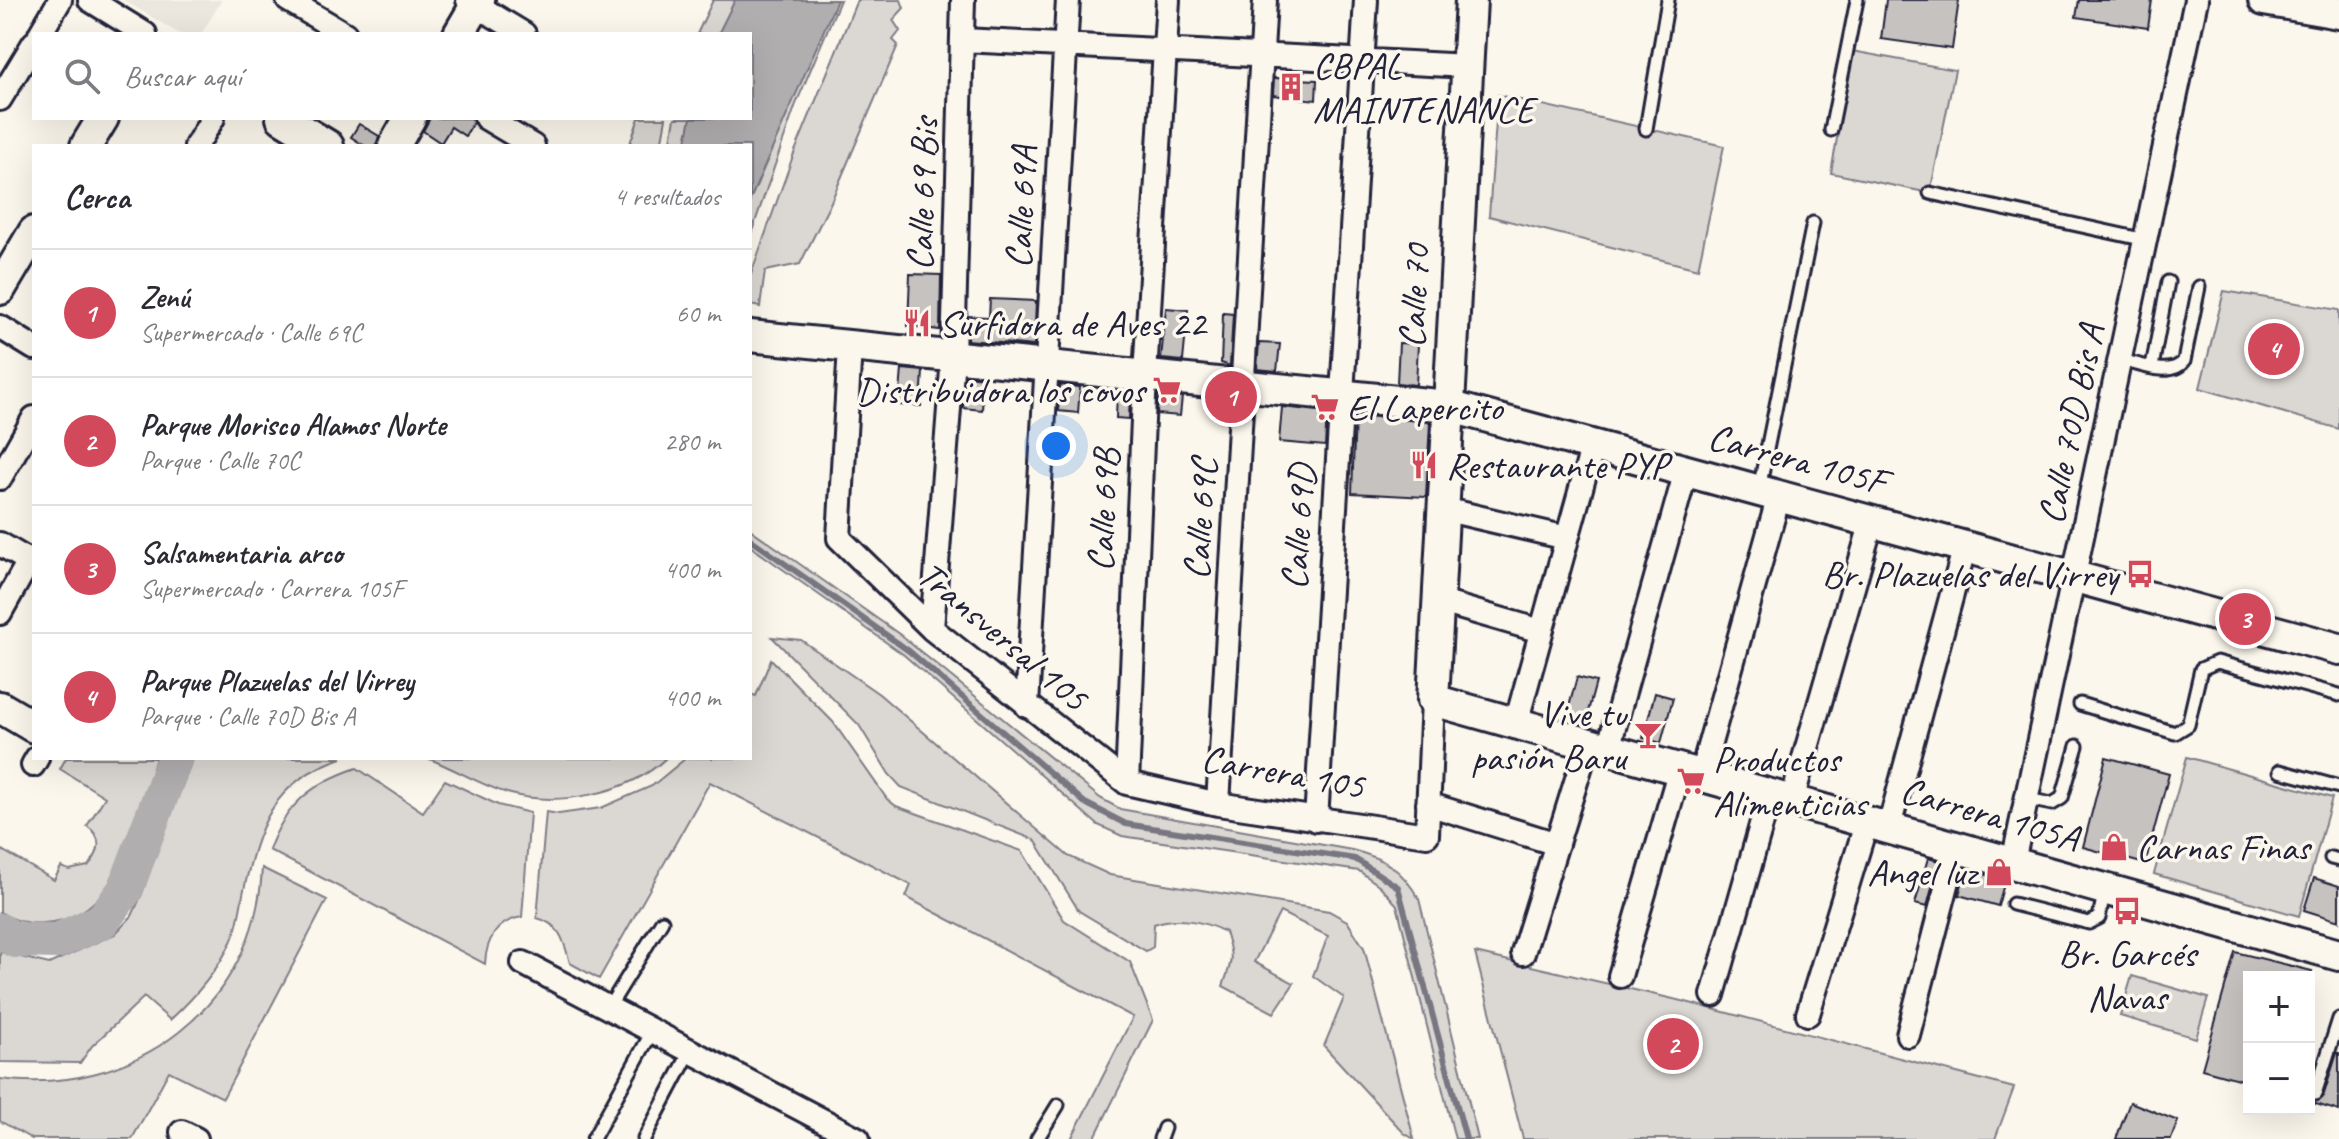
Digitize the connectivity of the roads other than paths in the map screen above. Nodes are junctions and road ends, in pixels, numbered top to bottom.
1 (60, 0) edge
2 (90, 0) edge
3 (288, 0) edge
4 (963, 0) edge
5 (1068, 0) edge
6 (1168, 0) edge
7 (1265, 0) edge
8 (1366, 0) edge
9 (1471, 0) edge
10 (1668, 0) edge
11 (1857, 0) edge
12 (2196, 0) edge
13 (2264, 0) edge
14 (474, 2) edge
15 (2339, 13) edge
16 (41, 32) edge
17 (142, 32) edge
18 (342, 32) edge
19 (460, 32) edge
20 (521, 32) edge
21 (963, 40) junction
22 (1067, 45) junction
23 (32, 46) edge
24 (1165, 50) junction
25 (1264, 55) junction
26 (1365, 61) junction
27 (1468, 66) junction
28 (0, 99) edge
29 (102, 120) edge
30 (212, 120) edge
31 (285, 120) edge
32 (409, 120) edge
33 (489, 120) edge
34 (1646, 129) dead end
35 (1831, 130) dead end
36 (315, 143) edge
37 (87, 144) edge
38 (197, 144) edge
39 (395, 144) edge
40 (530, 144) edge
41 (1930, 193) dead end
42 (1813, 223) dead end
43 (32, 235) edge
44 (2146, 240) junction
45 (2168, 282) dead end
46 (2199, 287) dead end
47 (0, 289) edge
48 (0, 327) edge
49 (753, 337) edge
50 (850, 346) junction
51 (32, 347) edge
52 (953, 357) junction
53 (2121, 360) junction
54 (1047, 366) junction
55 (2152, 367) junction
56 (1145, 375) junction
57 (1244, 385) junction
58 (1343, 395) junction
59 (1448, 406) junction
60 (32, 427) edge
61 (1593, 445) junction
62 (26, 453) edge
63 (1686, 471) junction
64 (0, 478) edge
65 (1769, 493) junction
66 (1443, 509) junction
67 (1872, 521) junction
68 (1567, 538) junction
69 (0, 544) edge
70 (1965, 546) junction
71 (32, 563) edge
72 (2076, 577) junction
73 (1438, 601) junction
74 (0, 613) edge
75 (932, 629) junction
76 (1541, 631) junction
77 (2339, 649) edge
78 (2339, 695) edge
79 (1433, 700) junction
80 (2080, 704) dead end
81 (1027, 706) junction
82 (0, 707) edge
83 (1516, 723) junction
84 (32, 726) edge
85 (1598, 746) junction
86 (2077, 746) dead end
87 (2280, 771) dead end
88 (1690, 772) junction
89 (1127, 783) junction
90 (2339, 787) edge
91 (1781, 797) junction
92 (2027, 799) junction
93 (1218, 804) junction
94 (1428, 804) junction
95 (1316, 820) junction
96 (1878, 824) junction
97 (1427, 835) joint
98 (1557, 844) junction
99 (1957, 846) junction
100 (2013, 862) junction
101 (2105, 888) junction
102 (2013, 904) dead end
103 (662, 921) dead end
104 (1523, 953) dead end
105 (2339, 955) edge
106 (523, 963) dead end
107 (1620, 976) dead end
108 (1713, 995) dead end
109 (609, 1007) junction
110 (1808, 1014) dead end
111 (2339, 1019) edge
112 (653, 1029) junction
113 (1908, 1035) dead end
114 (692, 1050) junction
115 (2315, 1094) dead end
116 (1058, 1105) dead end
117 (593, 1139) edge
118 (644, 1139) edge
119 (858, 1139) edge
120 (1037, 1139) edge

1 - 16 street
2 - 17 street
3 - 18 street
4 - 21 street, Calle 69 Bis
5 - 22 street, Calle 69A
6 - 24 street, Calle 69B
7 - 25 street, Calle 69C
8 - 26 street, Calle 69D
9 - 27 street, Calle 70
10 - 34 lane
11 - 35 lane
12 - 44 street, Calle 70D Bis A
13 - 15 street
14 - 19 street
14 - 20 street
21 - 22 street
21 - 52 street, Calle 69 Bis
22 - 24 street
22 - 54 street, Calle 69A
23 - 28 street
24 - 25 street
24 - 56 street, Calle 69B
25 - 26 street
25 - 57 street, Calle 69C
26 - 27 street
26 - 58 street, Calle 69D
27 - 59 street, Calle 70
29 - 37 street
30 - 38 street
31 - 36 street
32 - 39 street
33 - 40 street
41 - 44 lane
42 - 65 lane
43 - 47 street
44 - 53 street, Calle 70D Bis A
45 - 55 lane
46 - 55 lane
48 - 51 street
49 - 50 street, Carrera 105F
50 - 52 street, Carrera 105F
50 - 75 street, Transversal 105
52 - 54 street, Carrera 105F
52 - 75 street, Calle 69 Bis
53 - 55 lane
53 - 72 street, Calle 70D Bis A
54 - 56 street, Carrera 105F
54 - 81 street, Calle 69A
56 - 57 street, Carrera 105F
56 - 89 street, Calle 69B
57 - 58 street, Carrera 105F
57 - 93 street, Calle 69C
58 - 59 street, Carrera 105F
58 - 95 street, Calle 69D
59 - 61 street, Carrera 105F
59 - 66 street, Calle 70
60 - 62 street
61 - 63 street, Carrera 105F
61 - 68 street
62 - 64 street
63 - 65 street, Carrera 105F
63 - 85 street
65 - 67 street, Carrera 105F
65 - 88 street
66 - 68 street
66 - 73 street, Calle 70
67 - 70 street, Carrera 105F
67 - 91 street
68 - 76 street
69 - 71 street
70 - 72 street, Carrera 105F
70 - 96 street
71 - 74 street
72 - 77 street, Carrera 105F
72 - 92 street, Calle 70D Bis A
73 - 76 street
73 - 79 street, Calle 70
75 - 81 street, Transversal 105
76 - 83 street
78 - 80 lane
79 - 83 street, Carrera 105A
79 - 94 street, Calle 70
81 - 89 street, Transversal 105
82 - 84 street
83 - 85 street, Carrera 105A
85 - 88 street, Carrera 105A
85 - 98 street
86 - 92 lane
87 - 90 lane
88 - 91 street, Carrera 105A
88 - 107 street
89 - 93 street, Carrera 105
91 - 96 street, Carrera 105A
91 - 108 street
92 - 100 street, Calle 70D Bis A
93 - 95 street, Carrera 105
94 - 97 street, Calle 70
94 - 98 street
95 - 97 street, Carrera 105
96 - 99 street, Carrera 105A
96 - 110 street
98 - 104 street
99 - 100 street, Carrera 105A
99 - 113 street
100 - 101 street, Carrera 105A
101 - 102 lane
101 - 105 street, Carrera 105A
103 - 109 lane
106 - 109 street
109 - 112 street
111 - 115 lane
112 - 114 street
112 - 117 lane
114 - 118 lane
114 - 119 street
116 - 120 lane

